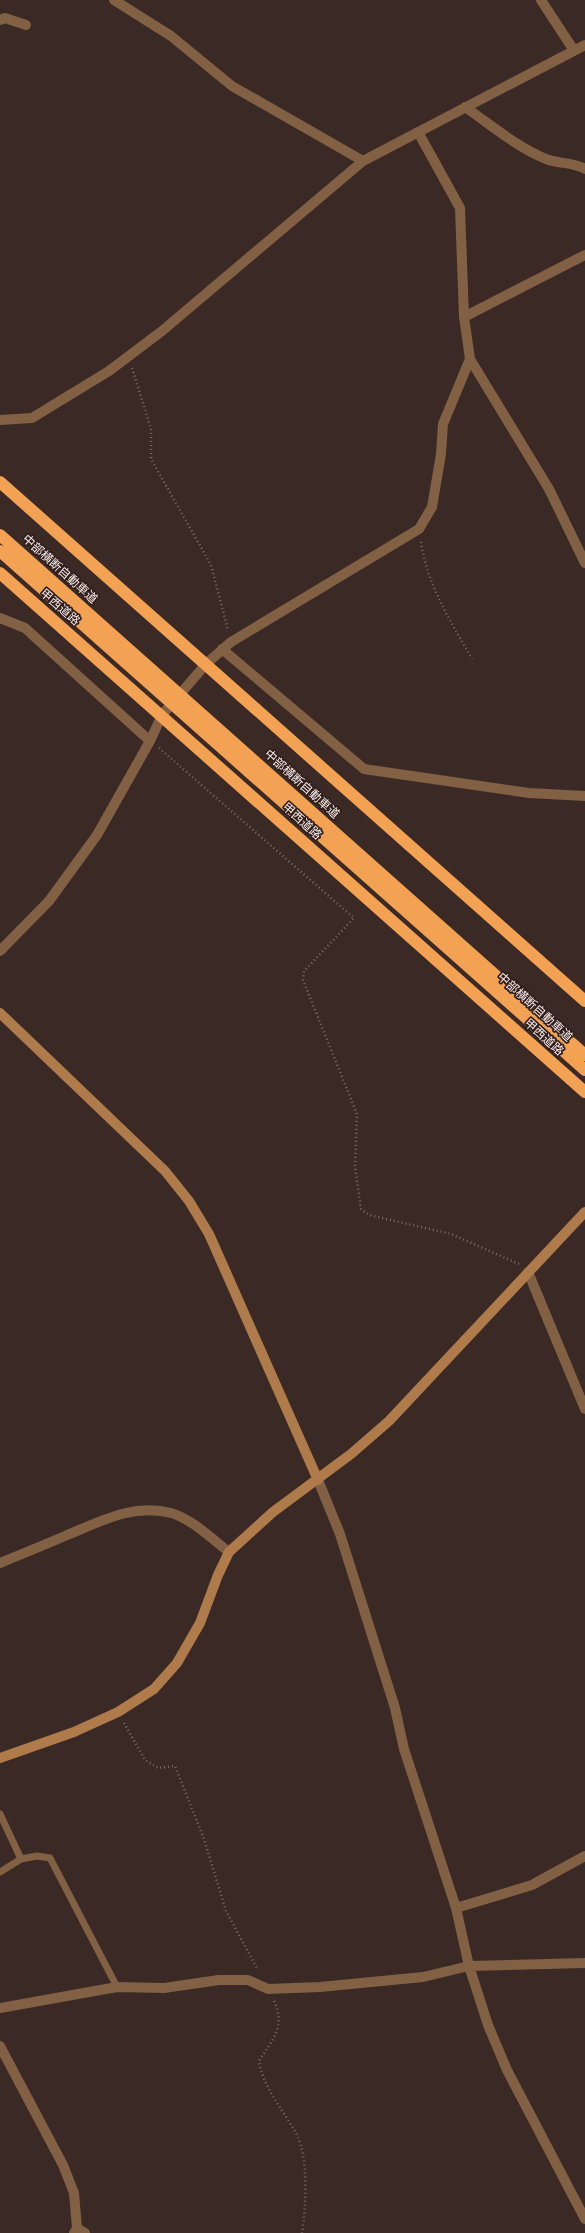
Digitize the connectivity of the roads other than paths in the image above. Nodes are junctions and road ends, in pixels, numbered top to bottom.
1 (114, 0) edge
2 (135, 0) edge
3 (542, 0) edge
4 (126, 6) junction
5 (0, 20) edge
6 (26, 25) dead end
7 (585, 45) edge
8 (573, 49) junction
9 (465, 107) junction
10 (418, 132) junction
11 (363, 161) junction
12 (585, 169) edge
13 (585, 255) edge
14 (464, 317) junction
15 (470, 359) junction
16 (0, 420) edge
17 (0, 482) edge
18 (0, 535) edge
19 (0, 552) edge
20 (585, 563) edge
21 (0, 573) edge
22 (0, 618) edge
23 (222, 649) junction
24 (206, 664) junction
25 (162, 715) junction
26 (150, 741) junction
27 (585, 796) edge
28 (0, 951) edge
29 (585, 1001) edge
30 (0, 1013) edge
31 (585, 1055) edge
32 (585, 1070) edge
33 (585, 1092) edge
34 (585, 1212) edge
35 (528, 1272) junction
36 (585, 1409) edge
37 (318, 1480) junction
38 (229, 1552) junction
39 (0, 1562) edge
40 (0, 1758) edge
41 (0, 1814) edge
42 (585, 1856) edge
43 (21, 1859) junction
44 (0, 1872) edge
45 (456, 1908) junction
46 (585, 1963) edge
47 (469, 1966) junction
48 (117, 1988) junction
49 (0, 2008) edge
50 (0, 2046) edge
51 (585, 2219) edge
52 (79, 2231) edge

1 - 4 street
2 - 4 street
3 - 8 street
4 - 11 street
5 - 6 street
7 - 8 street
8 - 9 street
9 - 10 street
9 - 12 street
10 - 11 street
10 - 14 street
11 - 16 street
13 - 14 street
14 - 15 street
15 - 20 street
15 - 23 street
17 - 24 highway
18 - 31 highway, 中部横断自動車道, bridge
19 - 32 highway, 中部横断自動車道, bridge
21 - 25 highway, 甲西道路
22 - 26 street
23 - 24 street
23 - 27 street
24 - 25 street
24 - 29 highway
25 - 26 street
25 - 33 highway, 甲西道路
26 - 28 street
30 - 37 street
34 - 35 street
35 - 36 street
35 - 37 street
37 - 38 street
37 - 45 street
38 - 39 street
38 - 40 street
41 - 43 lane
42 - 45 street
43 - 44 lane
43 - 48 lane
45 - 47 street
46 - 47 street
47 - 48 street
47 - 51 street
48 - 49 street
50 - 52 street

